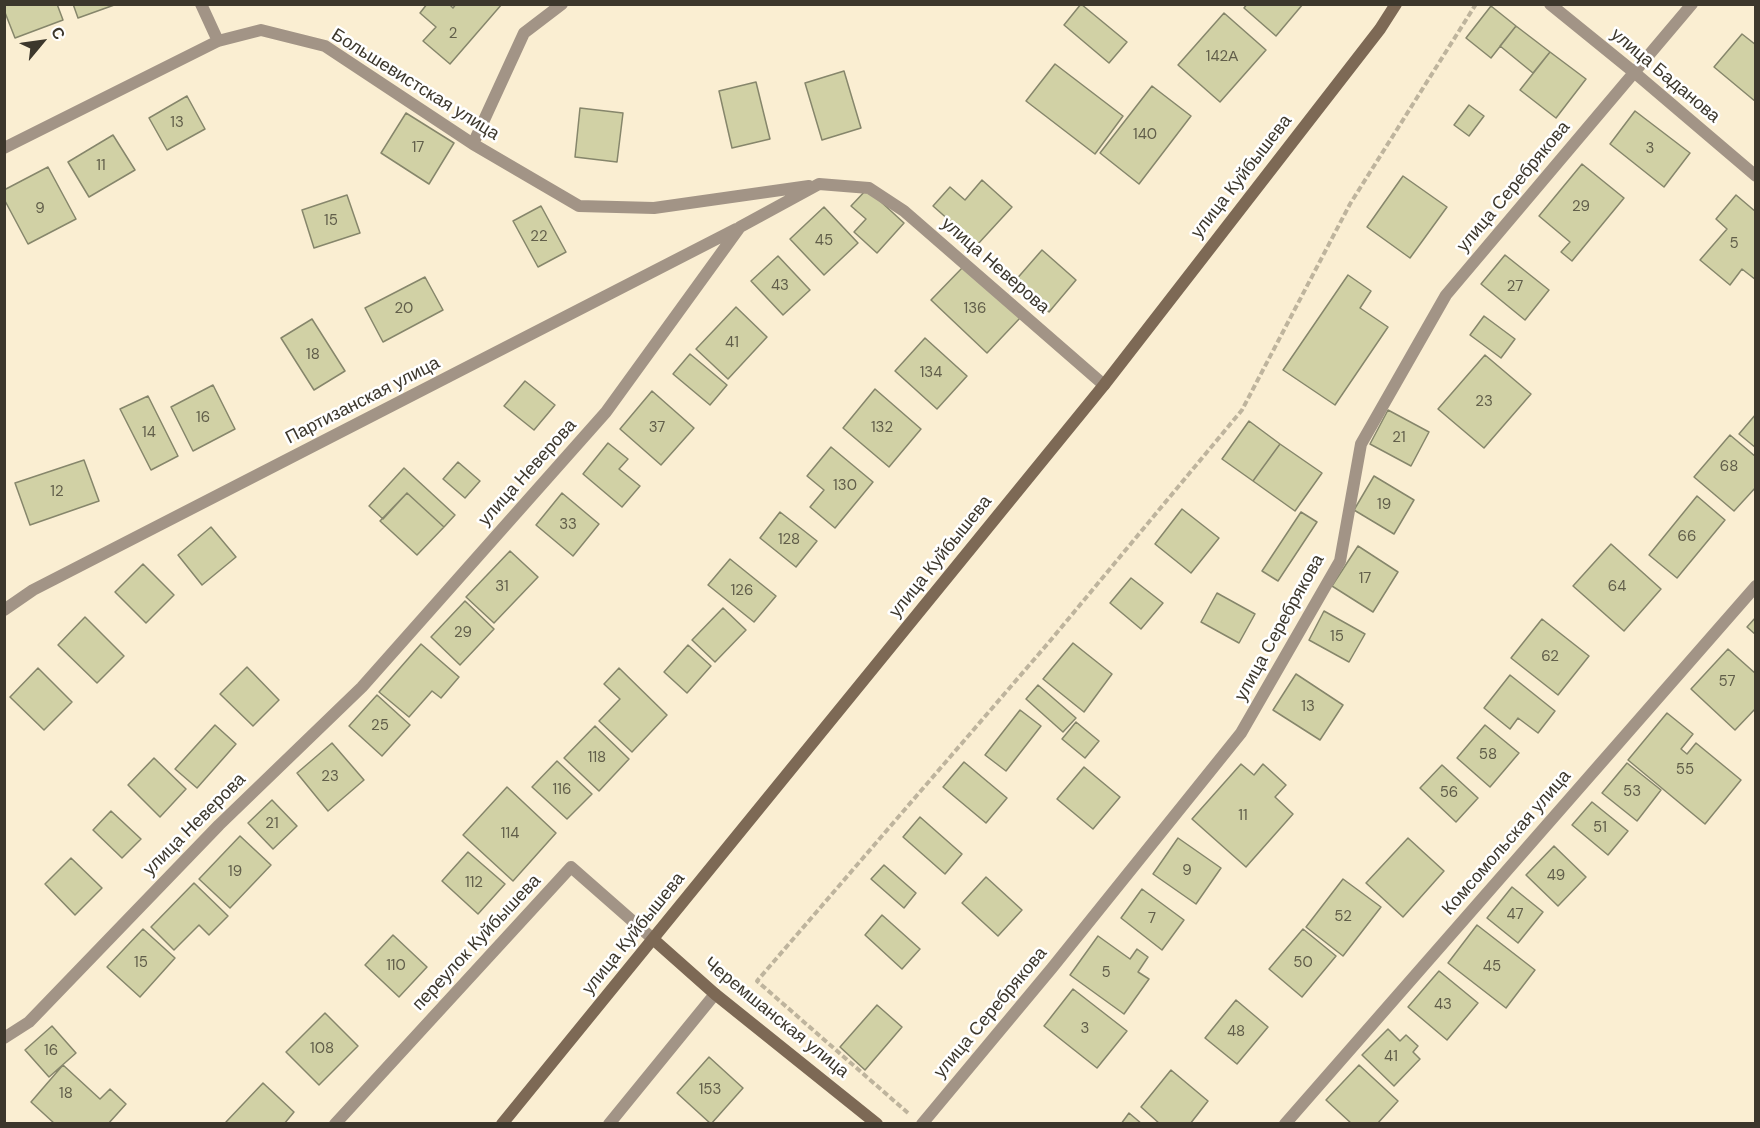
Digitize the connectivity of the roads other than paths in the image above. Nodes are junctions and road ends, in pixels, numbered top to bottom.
1 (201, 4) edge
2 (562, 4) edge
3 (1396, 4) edge
4 (1550, 4) edge
5 (1692, 4) edge
6 (218, 41) junction
7 (1635, 73) junction
8 (473, 144) junction
9 (4, 148) edge
10 (1755, 176) edge
11 (819, 184) junction
12 (740, 227) junction
13 (1104, 385) junction
14 (1755, 586) edge
15 (4, 610) edge
16 (653, 939) junction
17 (715, 994) junction
18 (4, 1038) edge
19 (335, 1124) edge
20 (501, 1124) edge
21 (609, 1124) edge
22 (877, 1124) edge
23 (922, 1124) edge
24 (1286, 1124) edge

1 - 6 street
2 - 8 street
3 - 13 main road, улица Куйбышева
4 - 7 street, улица Баданова
5 - 7 street, улица Серебрякова
6 - 8 street, Большевистская улица
6 - 9 street, Большевистская улица
7 - 10 street, улица Баданова
7 - 23 street, улица Серебрякова
8 - 11 street, Большевистская улица
11 - 12 street, улица Неверова
11 - 13 street, улица Неверова
12 - 15 street, Партизанская улица
12 - 18 street, улица Неверова
13 - 16 main road, улица Куйбышева
14 - 24 street, Комсомольская улица
16 - 17 main road, Черемшанская улица
16 - 19 street, переулок Куйбышева
16 - 20 main road, улица Куйбышева
17 - 21 street
17 - 22 main road, Черемшанская улица

